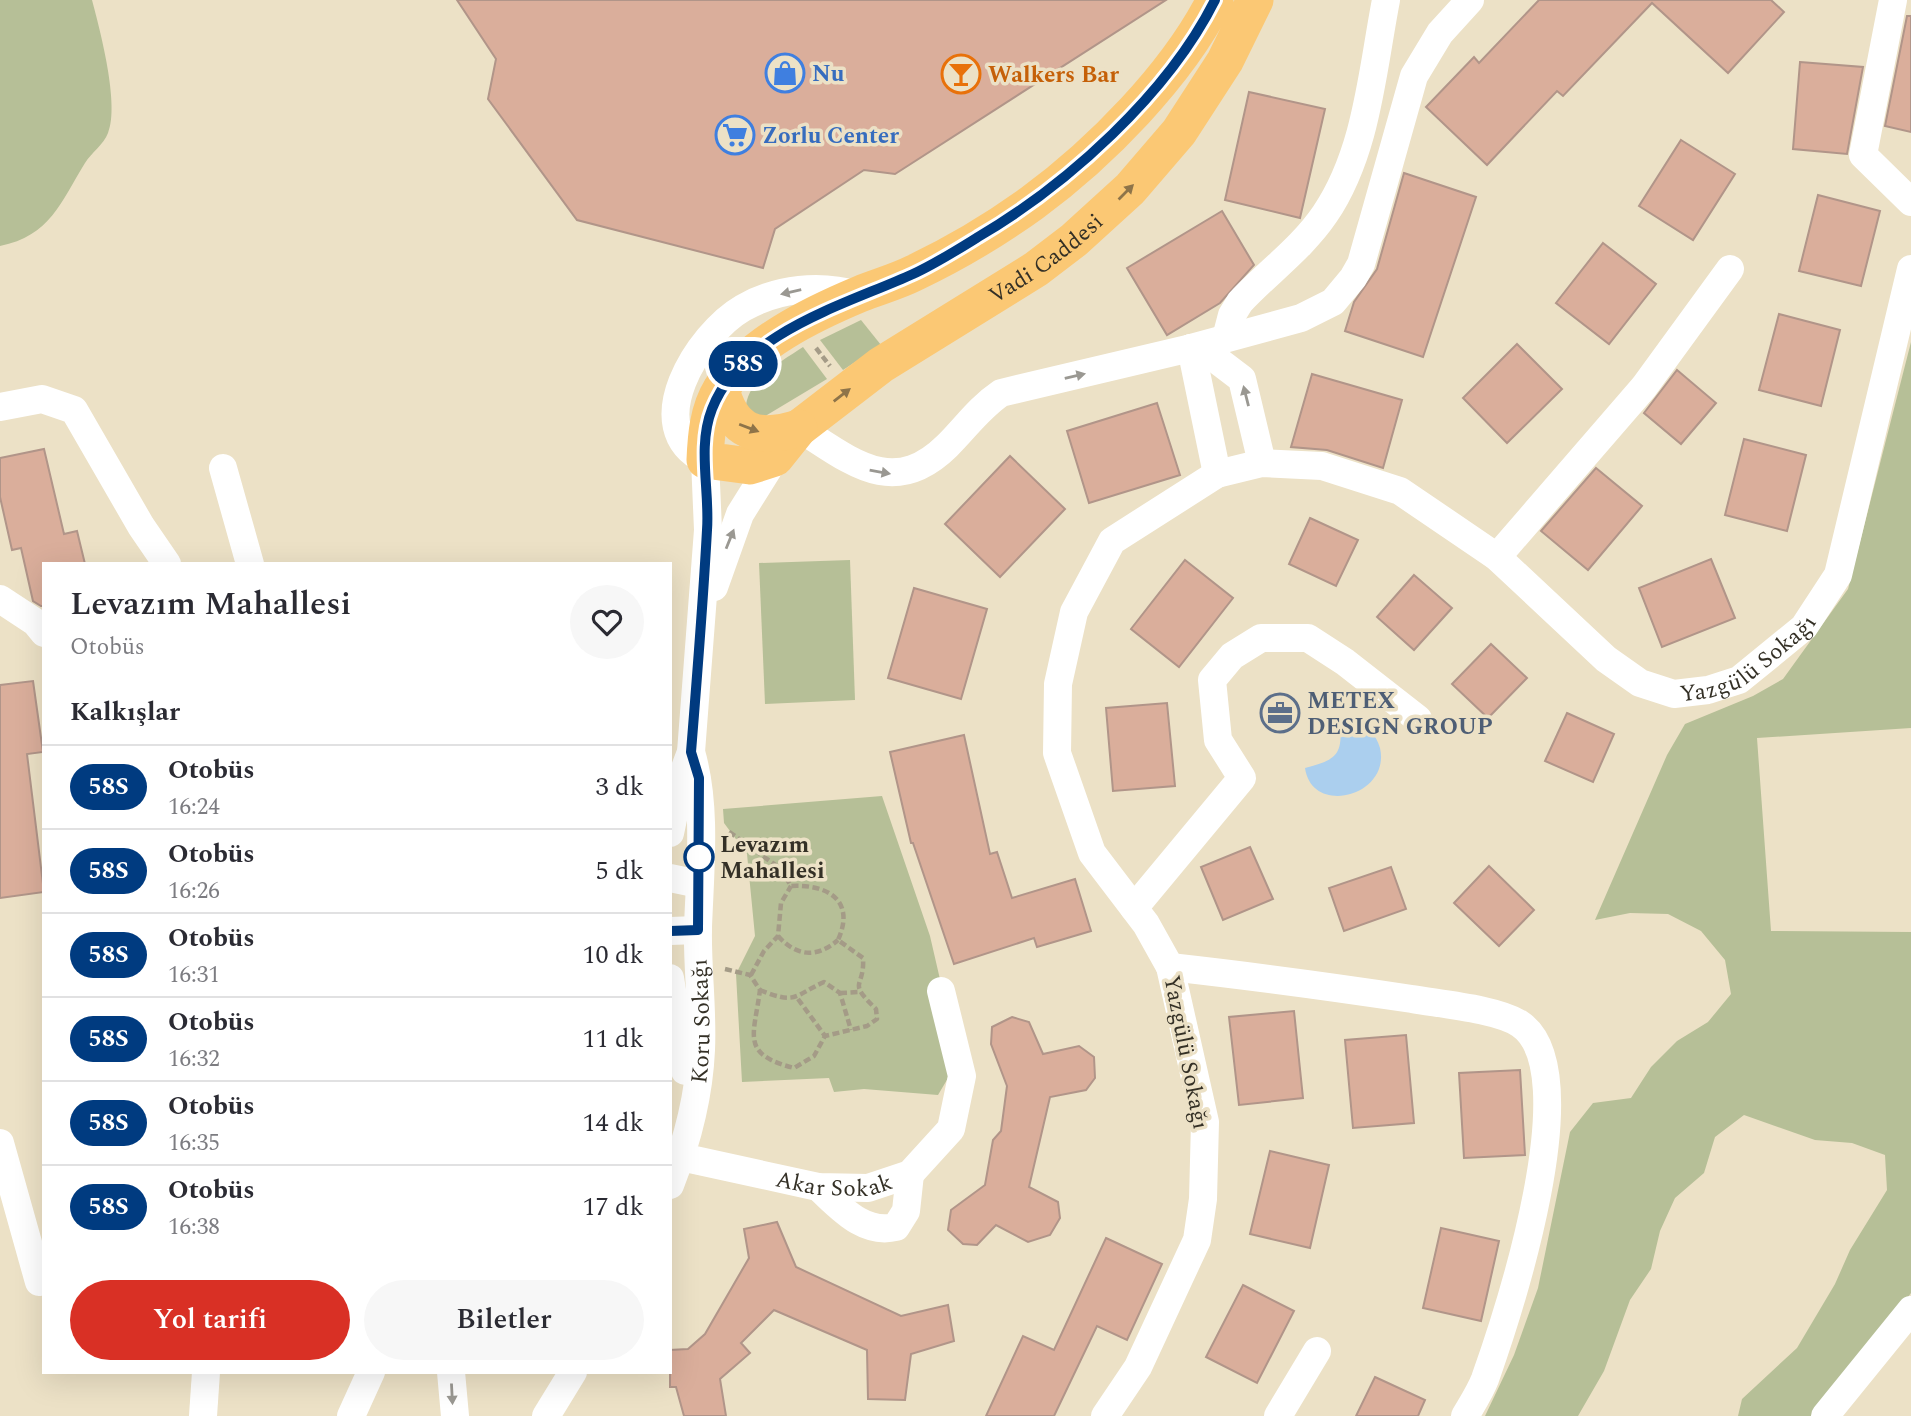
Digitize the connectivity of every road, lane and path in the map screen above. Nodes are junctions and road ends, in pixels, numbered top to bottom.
1 (1215, 0) edge
2 (1255, 0) edge
3 (1386, 0) edge
4 (1470, 0) edge
5 (1893, 0) edge
6 (1911, 202) edge
7 (1730, 269) dead end
8 (1911, 269) edge
9 (858, 295) junction
10 (799, 325) junction
11 (1226, 338) junction
12 (1191, 348) junction
13 (721, 390) junction
14 (847, 390) junction
15 (0, 407) edge
16 (799, 428) junction
17 (775, 458) junction
18 (705, 460) junction
19 (1262, 463) junction
20 (223, 468) dead end
21 (1217, 474) junction
22 (1497, 556) junction
23 (166, 562) edge
24 (249, 562) edge
25 (0, 599) edge
26 (701, 626) junction
27 (42, 631) edge
28 (1418, 719) dead end
29 (691, 752) junction
30 (672, 824) edge
31 (701, 824) junction
32 (672, 878) edge
33 (699, 884) junction
34 (791, 887) junction
35 (1134, 908) junction
36 (672, 932) edge
37 (778, 936) junction
38 (838, 940) junction
39 (698, 941) junction
40 (1170, 967) junction
41 (750, 975) junction
42 (672, 988) edge
43 (760, 990) junction
44 (941, 991) dead end
45 (859, 992) junction
46 (840, 993) junction
47 (798, 999) junction
48 (852, 1031) junction
49 (825, 1036) junction
50 (690, 1124) junction
51 (0, 1143) edge
52 (681, 1157) junction
53 (910, 1174) junction
54 (672, 1180) edge
55 (818, 1186) junction
56 (39, 1282) dead end
57 (1911, 1310) edge
58 (1317, 1350) dead end
59 (206, 1374) edge
60 (370, 1374) edge
61 (451, 1374) edge
62 (572, 1374) edge
63 (203, 1416) edge
64 (351, 1416) edge
65 (455, 1416) edge
66 (546, 1416) edge
67 (1105, 1416) edge
68 (1278, 1416) edge
69 (1465, 1416) edge
70 (1825, 1416) edge

1 - 9 main road
14 -> 2 main road, Vadi Caddesi
3 - 11 street
4 - 11 street
5 - 6 street
7 - 22 street
8 - 22 street, Yazgülü Sokağı
9 - 10 main road
9 -> 18 street
10 - 13 main road
10 - 14 path
11 - 12 street
16 -> 12 street
19 -> 12 street
12 - 21 street
13 -> 16 main road
13 - 18 main road
16 -> 14 main road, Vadi Caddesi
15 - 23 street
16 - 17 main road, Vadi Caddesi
17 - 18 main road
26 -> 17 street, Koru Sokağı
18 - 26 street, Koru Sokağı
19 - 21 street, Yazgülü Sokağı
19 - 22 street, Yazgülü Sokağı
20 - 24 street
21 - 35 street, Yazgülü Sokağı
25 - 27 street
26 - 29 street, Koru Sokağı
28 - 35 street
29 - 30 street, Koru Sokağı
29 - 31 street, Koru Sokağı
31 - 33 street, Koru Sokağı
31 - 34 path
32 - 33 street
33 - 39 street, Koru Sokağı
34 - 37 path
34 - 38 path
35 - 40 street, Yazgülü Sokağı
36 - 39 street
37 - 38 path
37 - 41 path
38 - 45 path
39 - 41 path
39 - 50 street, Koru Sokağı
40 - 67 street, Yazgülü Sokağı
40 - 69 street
41 - 43 path
42 - 50 street, Koru Sokağı
43 - 47 path
43 - 49 path
44 - 53 street, Akar Sokak
45 - 46 path
45 - 48 path
46 - 47 path
46 - 48 path
47 - 49 path
48 - 49 path
50 - 52 street, Koru Sokağı
51 - 56 street
52 - 54 street, Koru Sokağı
52 - 55 street, Akar Sokak
53 - 55 street, Akar Sokak
53 - 55 street
57 - 70 street
58 - 68 street
59 - 63 street
60 - 64 street
61 -> 65 street
62 - 66 street

